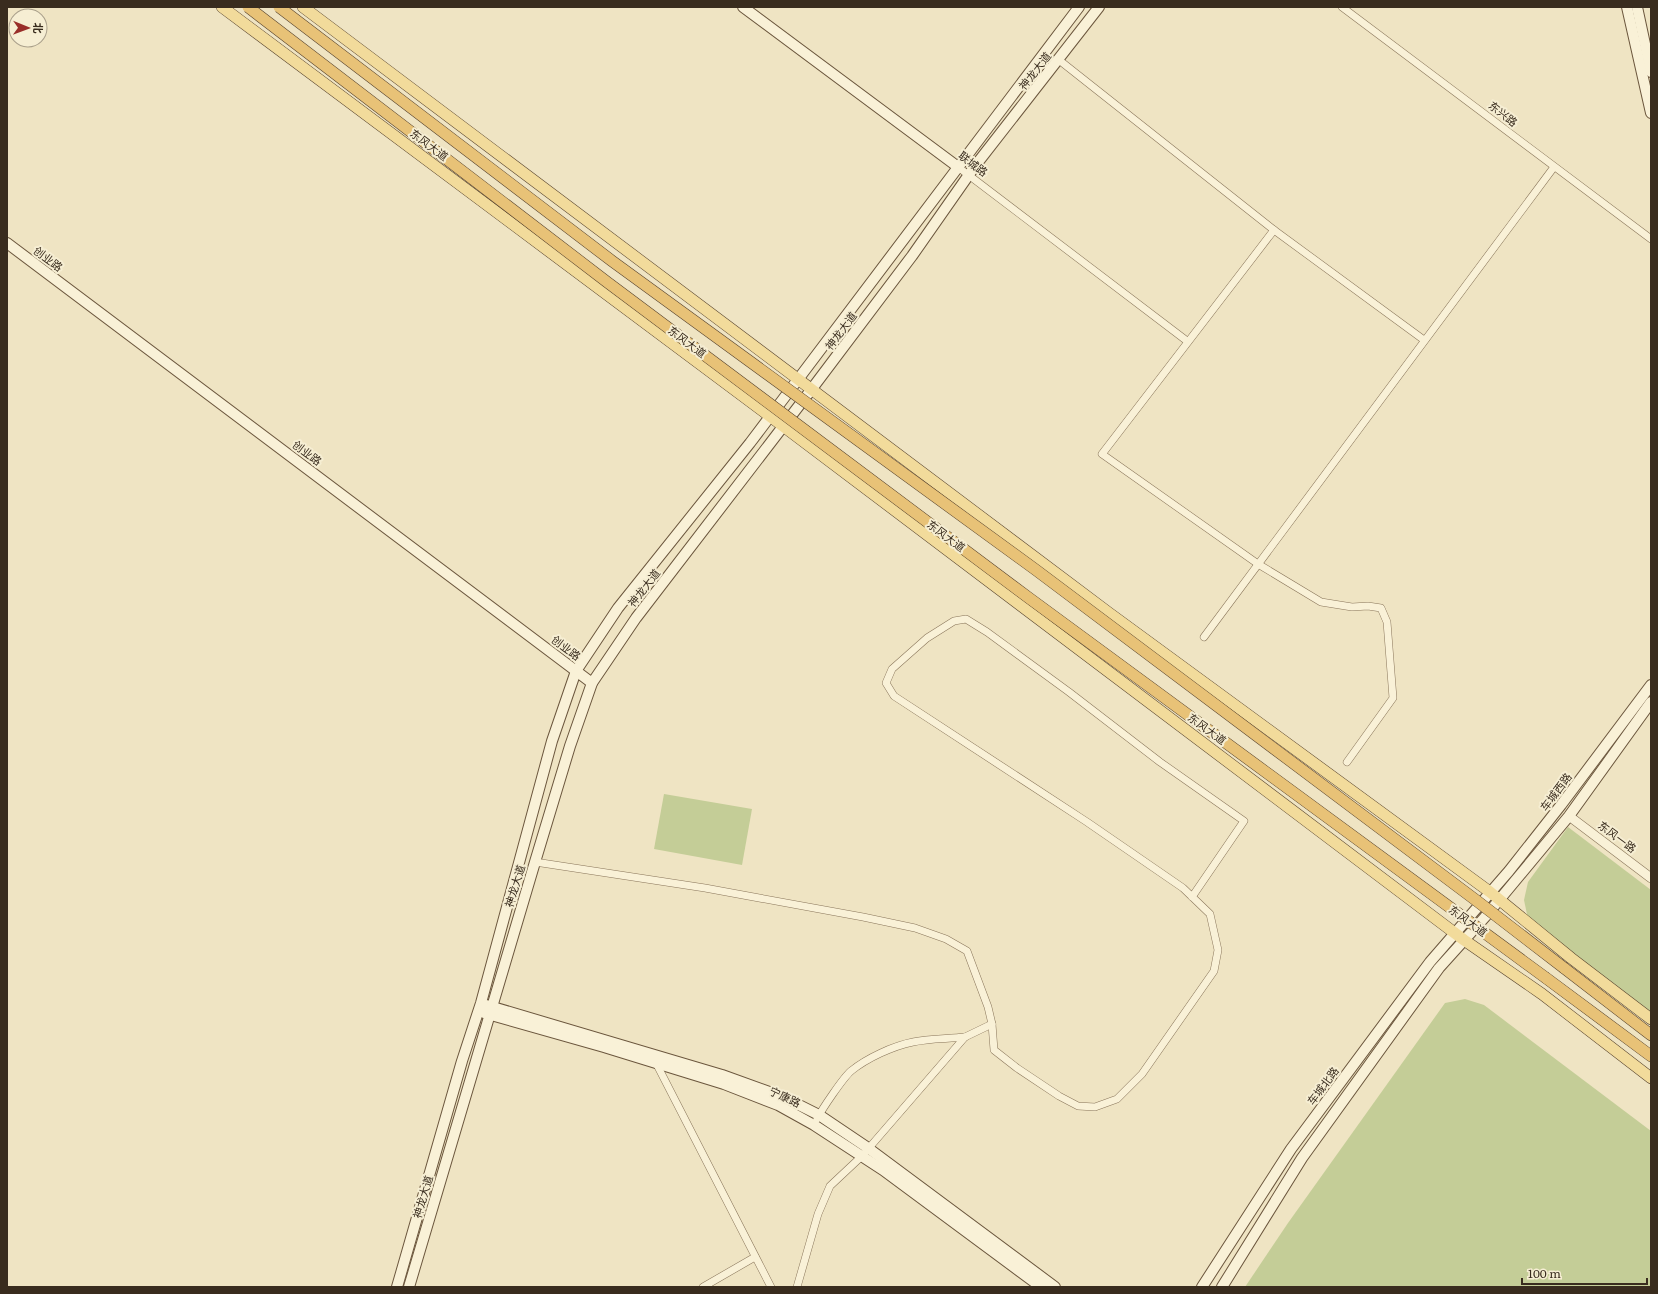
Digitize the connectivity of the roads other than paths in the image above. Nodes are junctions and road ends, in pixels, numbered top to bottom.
1 (222, 7) edge
2 (248, 7) edge
3 (279, 7) edge
4 (303, 7) edge
5 (743, 7) edge
6 (1079, 7) edge
7 (1099, 7) edge
8 (1342, 7) edge
9 (1627, 7) edge
10 (1637, 7) edge
11 (1059, 60) junction
12 (1651, 72) edge
13 (1651, 113) edge
14 (958, 167) junction
15 (1554, 167) junction
16 (969, 176) junction
17 (1274, 230) junction
18 (1651, 239) edge
19 (7, 243) edge
20 (1424, 340) junction
21 (1187, 341) junction
22 (798, 379) junction
23 (812, 390) junction
24 (769, 416) junction
25 (783, 426) junction
26 (1258, 564) junction
27 (1204, 637) dead end
28 (576, 671) junction
29 (592, 683) junction
30 (1651, 684) edge
31 (1651, 702) edge
32 (1347, 762) dead end
33 (1569, 816) junction
34 (534, 862) junction
35 (1651, 878) edge
36 (1490, 892) junction
37 (1192, 897) junction
38 (1499, 900) junction
39 (1474, 909) joint
40 (1454, 932) junction
41 (1464, 940) junction
42 (479, 1007) junction
43 (491, 1011) junction
44 (1651, 1019) edge
45 (992, 1024) junction
46 (1651, 1035) edge
47 (965, 1037) junction
48 (652, 1054) junction
49 (1651, 1056) edge
50 (656, 1064) junction
51 (1651, 1078) edge
52 (817, 1120) junction
53 (865, 1152) junction
54 (755, 1257) junction
55 (397, 1287) edge
56 (409, 1287) edge
57 (703, 1287) edge
58 (771, 1287) edge
59 (798, 1287) edge
60 (1040, 1287) edge
61 (1055, 1287) edge
62 (1202, 1287) edge
63 (1222, 1287) edge

1 - 24 main road
2 - 49 highway, 东风大道, bridge
3 - 46 highway, 东风大道, bridge
4 - 22 main road
5 - 14 main road, 联城路
6 - 14 main road, 神龙大道
7 - 11 main road, 神龙大道
8 - 15 street, 东兴路
9 - 13 main road
10 - 12 main road
11 - 16 main road, 神龙大道
11 - 17 street
14 - 16 street, 联城路
14 - 22 main road, 神龙大道
15 - 18 street, 东兴路
15 - 20 street
16 - 21 street, 联城路
16 - 23 main road, 神龙大道
17 - 20 street
17 - 21 street
19 - 28 main road, 创业路
20 - 26 street
21 - 26 street
22 - 23 main road
22 - 24 main road, 神龙大道
23 - 25 main road, 神龙大道
23 - 36 main road
24 - 25 main road
24 - 28 main road, 神龙大道
25 - 29 main road, 神龙大道
25 - 40 main road
26 - 27 street
26 - 32 street
28 - 29 main road, 创业路
28 - 42 main road, 神龙大道
29 - 34 main road, 神龙大道
30 - 36 main road, 车城西路
31 - 33 main road
33 - 35 street, 东风一路
33 - 38 main road
34 - 43 main road, 神龙大道
34 - 45 street
36 - 38 main road
36 - 39 main road, 车城西路
37 - 37 street
37 - 45 street
38 - 41 main road
38 - 44 main road
39 - 40 main road, 车城北路
40 - 41 main road
40 - 62 main road, 车城北路
41 - 51 main road
41 - 63 main road
42 - 43 main road, 宁康路
42 - 55 main road, 神龙大道
43 - 48 main road
43 - 50 main road, 宁康路
43 - 56 main road, 神龙大道
45 - 47 street
47 - 52 street
47 - 53 street
48 - 50 street
48 - 52 main road
50 - 52 main road, 宁康路
50 - 54 street
52 - 53 main road, 宁康路
53 - 59 street
53 - 60 main road, 宁康路
53 - 61 main road
54 - 57 street
54 - 58 street

